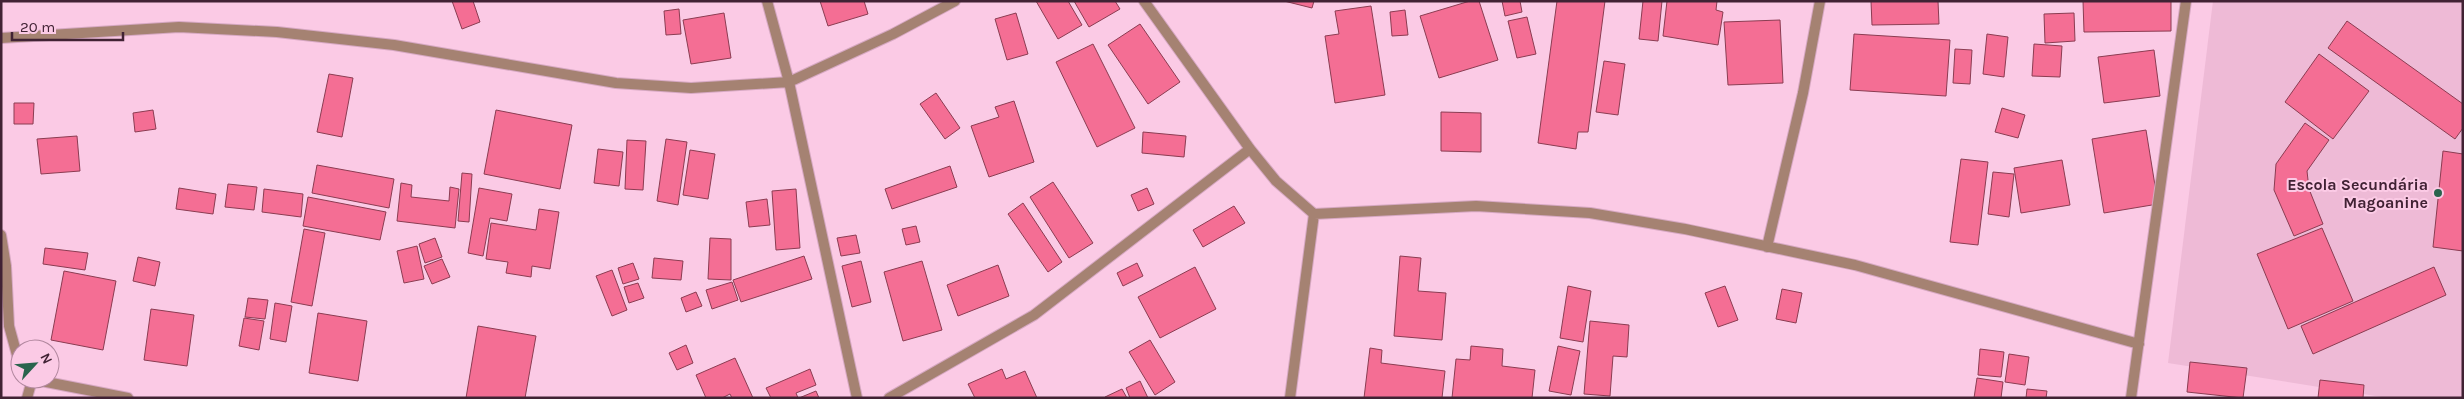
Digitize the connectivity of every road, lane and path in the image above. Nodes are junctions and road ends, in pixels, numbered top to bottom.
1 (767, 1) edge
2 (955, 1) edge
3 (1144, 1) edge
4 (1820, 1) edge
5 (2186, 1) edge
6 (1, 38) edge
7 (789, 82) junction
8 (1250, 149) junction
9 (1314, 214) junction
10 (1, 235) edge
11 (1768, 247) junction
12 (13, 339) edge
13 (2139, 344) junction
14 (60, 385) edge
15 (128, 398) edge
16 (856, 398) edge
17 (889, 398) edge
18 (1290, 398) edge
19 (2131, 398) edge

1 - 7 street
2 - 7 street
3 - 8 street
4 - 11 street
5 - 13 street
6 - 7 street
7 - 16 street
8 - 9 street
8 - 17 street
9 - 11 street
9 - 18 street
10 - 12 street
11 - 13 street
13 - 19 street
14 - 15 street

